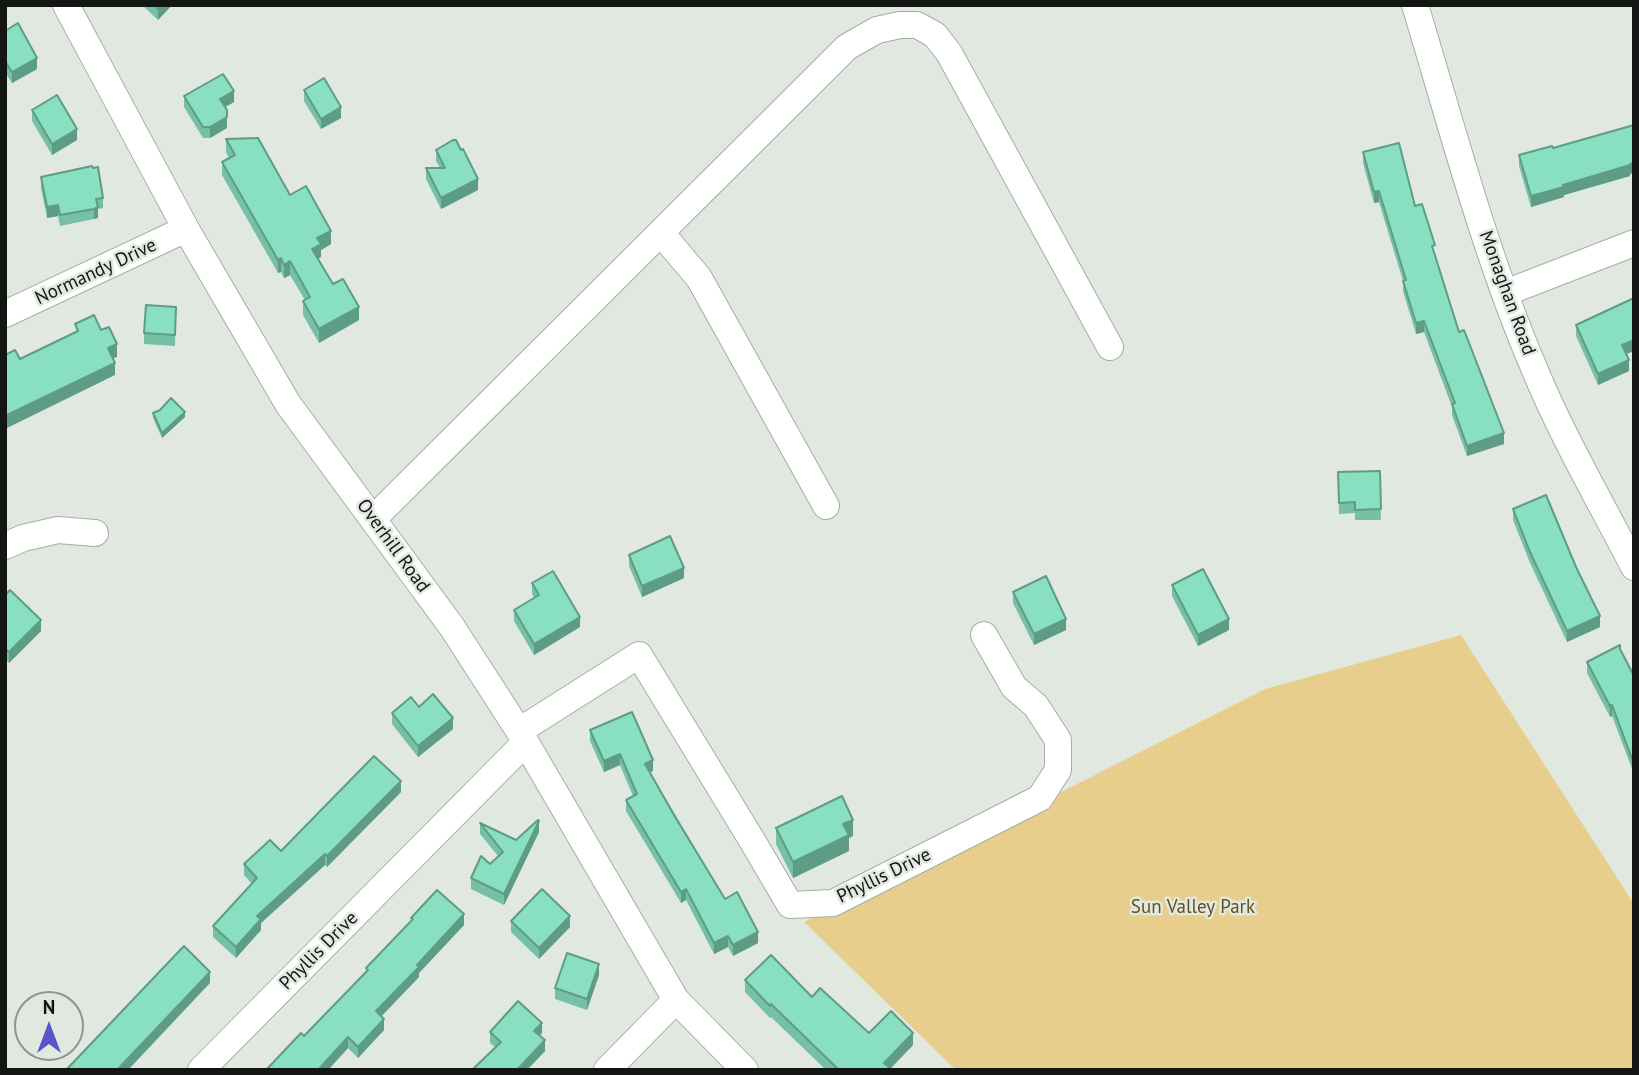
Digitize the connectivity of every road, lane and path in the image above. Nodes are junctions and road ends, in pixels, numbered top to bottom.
1 (66, 5) edge
2 (1415, 5) edge
3 (187, 229) junction
4 (661, 233) junction
5 (1634, 243) edge
6 (1504, 293) junction
7 (5, 314) edge
8 (1110, 347) dead end
9 (825, 506) dead end
10 (373, 519) junction
11 (94, 533) dead end
12 (5, 546) edge
13 (1634, 567) edge
14 (984, 635) dead end
15 (522, 737) junction
16 (676, 1000) junction
17 (201, 1070) edge
18 (607, 1070) edge
19 (745, 1070) edge

1 - 3 street, Overhill Road
2 - 6 street, Monaghan Road
3 - 7 street, Normandy Drive
3 - 10 street, Overhill Road
4 - 8 street
4 - 9 street
4 - 10 street
5 - 6 street
6 - 13 street, Monaghan Road
10 - 15 street, Overhill Road
11 - 12 street
14 - 15 street, Phyllis Drive
15 - 16 street, Overhill Road
15 - 17 street, Phyllis Drive
16 - 18 street
16 - 19 street, Overhill Road

